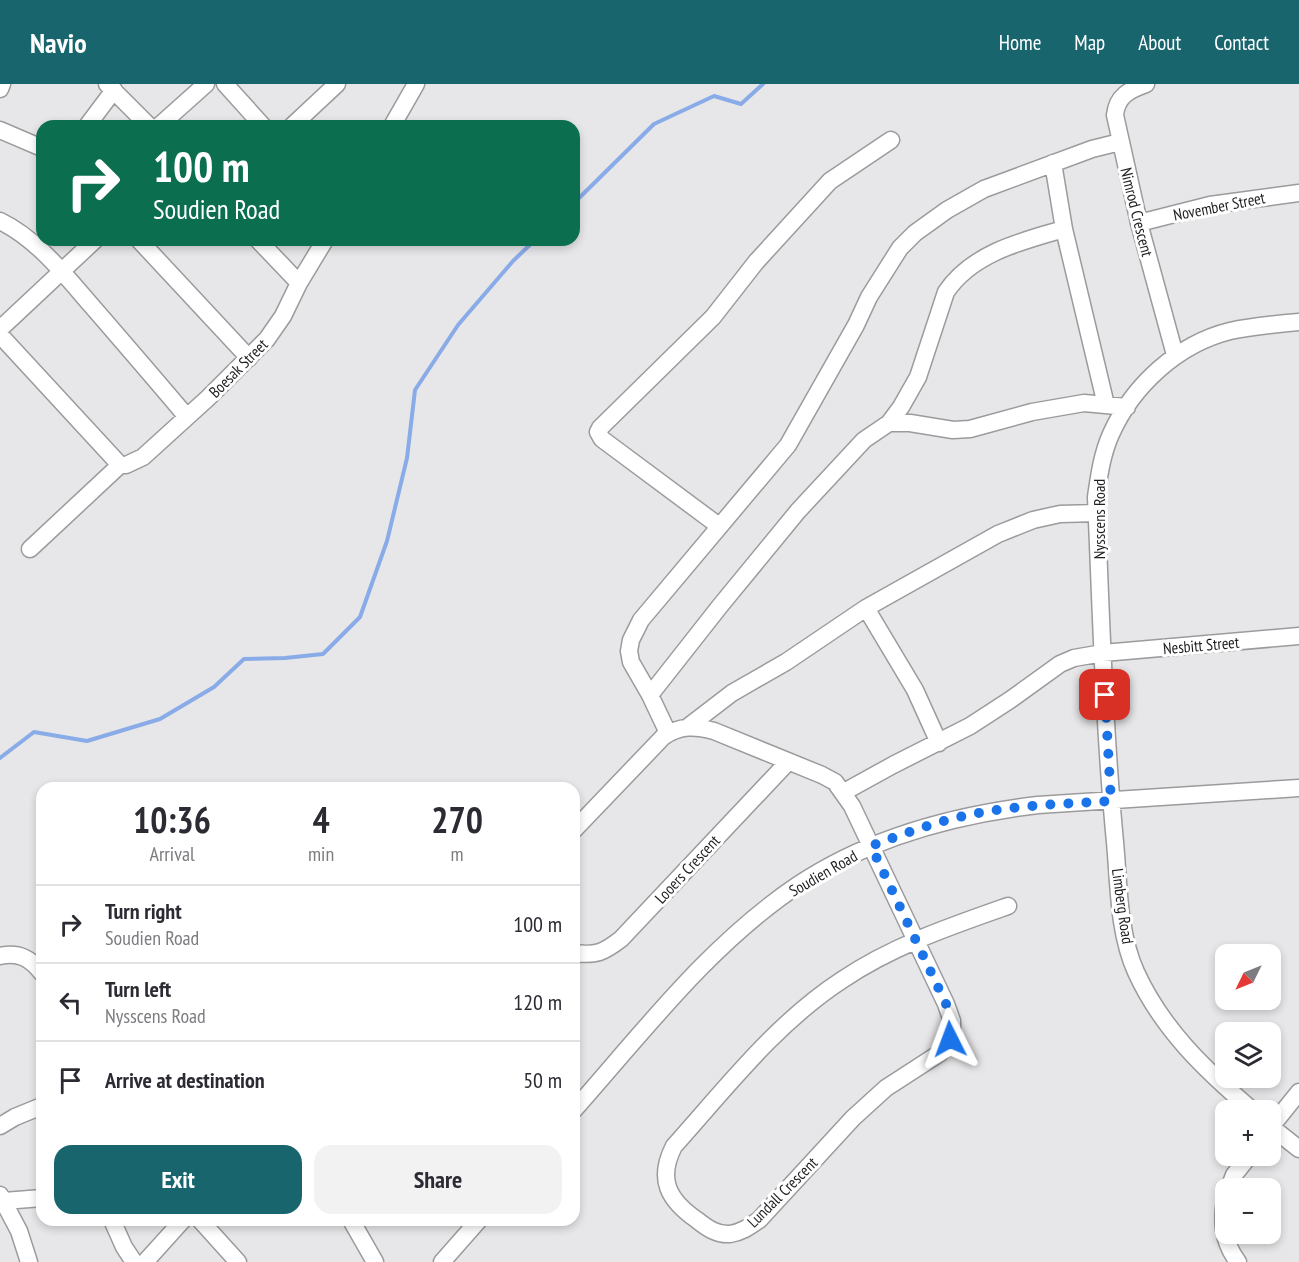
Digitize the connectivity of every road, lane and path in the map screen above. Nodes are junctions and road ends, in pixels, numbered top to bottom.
1 (2, 84) edge
2 (206, 84) edge
3 (225, 84) edge
4 (337, 84) edge
5 (416, 84) edge
6 (1146, 84) edge
7 (110, 87) edge
8 (0, 89) edge
9 (91, 120) edge
10 (143, 120) edge
11 (166, 120) edge
12 (258, 120) edge
13 (298, 120) edge
14 (395, 120) edge
15 (0, 130) edge
16 (891, 140) dead end
17 (1120, 142) junction
18 (36, 145) edge
19 (1053, 163) junction
20 (1299, 193) edge
21 (0, 221) edge
22 (1140, 223) junction
23 (1064, 230) junction
24 (36, 245) edge
25 (37, 246) edge
26 (88, 246) edge
27 (145, 246) edge
28 (264, 246) edge
29 (321, 246) edge
30 (60, 271) junction
31 (299, 283) junction
32 (1299, 322) edge
33 (0, 329) edge
34 (0, 334) edge
35 (1175, 355) junction
36 (249, 358) junction
37 (1106, 405) junction
38 (1127, 407) junction
39 (187, 417) junction
40 (889, 423) junction
41 (120, 465) junction
42 (1097, 513) junction
43 (719, 526) junction
44 (30, 549) dead end
45 (866, 608) junction
46 (1299, 636) edge
47 (1103, 653) junction
48 (650, 695) junction
49 (689, 726) junction
50 (668, 733) junction
51 (939, 743) junction
52 (788, 762) junction
53 (1299, 788) edge
54 (844, 792) junction
55 (1111, 801) junction
56 (580, 824) edge
57 (871, 846) junction
58 (1008, 906) dead end
59 (916, 941) junction
60 (580, 954) edge
61 (0, 956) edge
62 (36, 966) edge
63 (1299, 1092) edge
64 (1240, 1100) edge
65 (580, 1103) edge
66 (36, 1108) edge
67 (1281, 1114) edge
68 (0, 1126) edge
69 (1281, 1135) edge
70 (1299, 1149) edge
71 (2, 1198) edge
72 (36, 1198) edge
73 (114, 1226) edge
74 (178, 1226) edge
75 (205, 1226) edge
76 (354, 1226) edge
77 (474, 1226) edge
78 (1227, 1244) edge
79 (29, 1262) edge
80 (134, 1262) edge
81 (145, 1262) edge
82 (238, 1262) edge
83 (375, 1262) edge
84 (442, 1262) edge
85 (1238, 1262) edge

1 - 8 street
2 - 11 street
3 - 12 street
4 - 13 street
5 - 14 street
6 - 17 street, Nimrod Crescent
7 - 9 street
7 - 10 street
15 - 18 street
16 - 43 street
17 - 19 street
17 - 22 street, Nimrod Crescent
19 - 23 street
19 - 43 street
20 - 22 street, November Street
21 - 24 street
22 - 35 street, Nimrod Crescent
23 - 37 street
23 - 40 street
25 - 30 street
26 - 30 street
27 - 36 street
28 - 31 street
29 - 31 street, Boesak Street
30 - 33 street
30 - 39 street
31 - 36 street, Boesak Street
32 - 35 street, Nysscens Road
34 - 41 street
35 - 38 street, Nysscens Road
36 - 39 street, Boesak Street
37 - 38 street
37 - 40 street
38 - 42 street, Nysscens Road
39 - 41 street, Boesak Street
40 - 48 street
41 - 44 street, Boesak Street
42 - 45 street
42 - 47 street, Nysscens Road
43 - 48 street
45 - 49 street
45 - 51 street
46 - 47 street, Nesbitt Street
47 - 51 street, Nesbitt Street
47 - 55 street, Nysscens Road
48 - 50 street
49 - 50 street
49 - 52 street
50 - 56 street
51 - 54 street, Nesbitt Street
52 - 54 street
52 - 60 street, Looers Crescent
53 - 55 street, Soudien Road
54 - 57 street
55 - 57 street, Soudien Road
55 - 64 street, Limberg Road
57 - 59 street, Lundall Crescent
57 - 65 street, Soudien Road
58 - 59 street
59 - 59 street, Lundall Crescent
61 - 62 street
63 - 67 street
66 - 68 street
69 - 70 street
71 - 72 street
71 - 79 street
73 - 80 street
74 - 81 street
75 - 82 street
76 - 83 street
77 - 84 street
78 - 85 street

